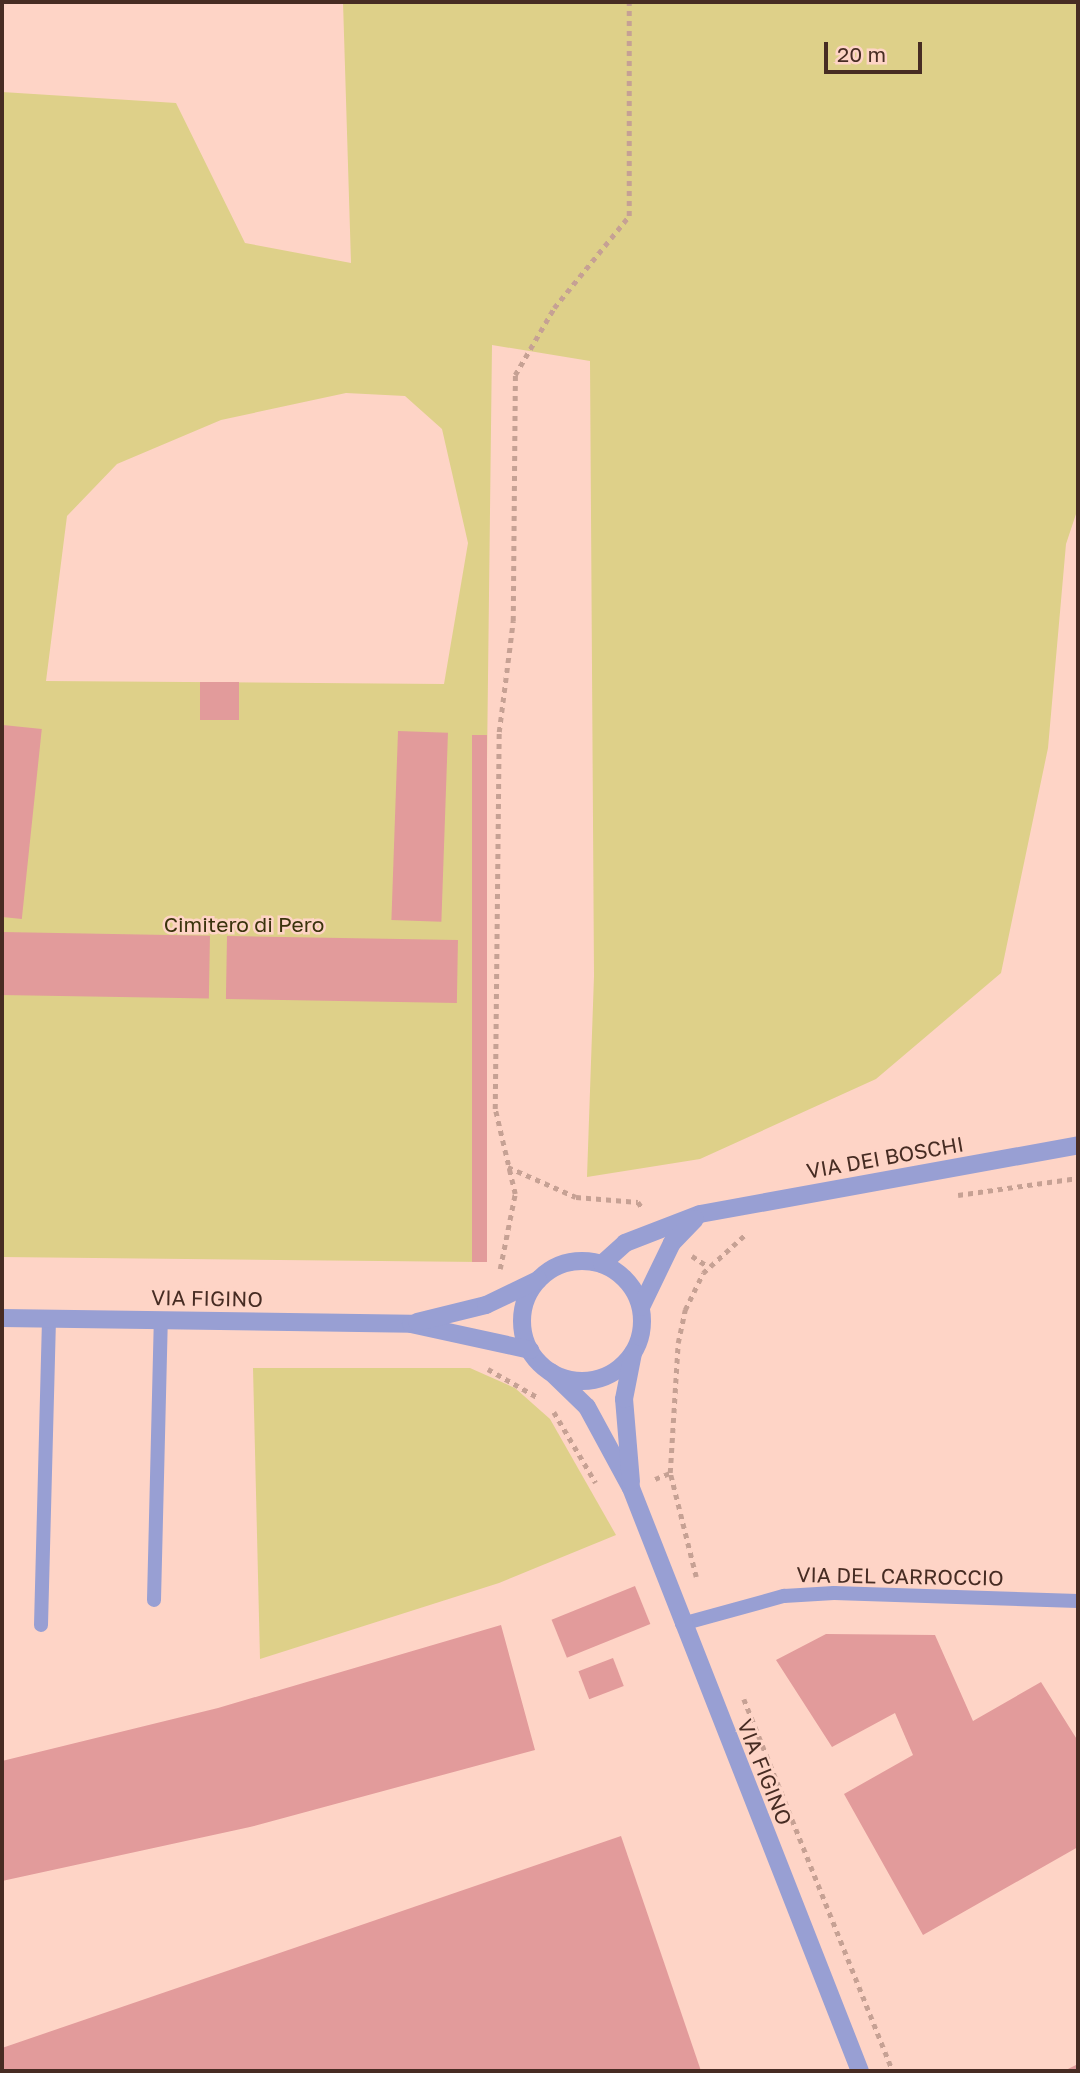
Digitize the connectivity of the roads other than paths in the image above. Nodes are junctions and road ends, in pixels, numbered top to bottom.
1 (1078, 1145) edge
2 (700, 1214) junction
3 (602, 1264) junction
4 (538, 1280) junction
5 (641, 1307) junction
6 (2, 1318) edge
7 (49, 1319) junction
8 (162, 1320) junction
9 (411, 1324) junction
10 (530, 1350) junction
11 (633, 1353) junction
12 (551, 1372) junction
13 (631, 1489) junction
14 (154, 1600) dead end
15 (1078, 1601) edge
16 (682, 1624) junction
17 (41, 1625) dead end
18 (860, 2071) edge

1 - 2 street, VIA DEI BOSCHI
2 - 3 street, VIA DEI BOSCHI
2 - 5 street
3 - 4 street
3 - 5 street
4 - 9 street, VIA FIGINO
4 - 10 street
5 - 11 street
6 - 7 street, VIA FIGINO
7 - 8 street, VIA FIGINO
7 - 17 lane
8 - 9 street, VIA FIGINO
8 - 14 lane
9 - 10 street, VIA FIGINO
10 - 12 street
11 - 12 street
11 - 13 street, VIA FIGINO
12 - 13 street, VIA FIGINO
13 - 16 street, VIA FIGINO
15 - 16 lane, VIA DEL CARROCCIO
16 - 18 street, VIA FIGINO

